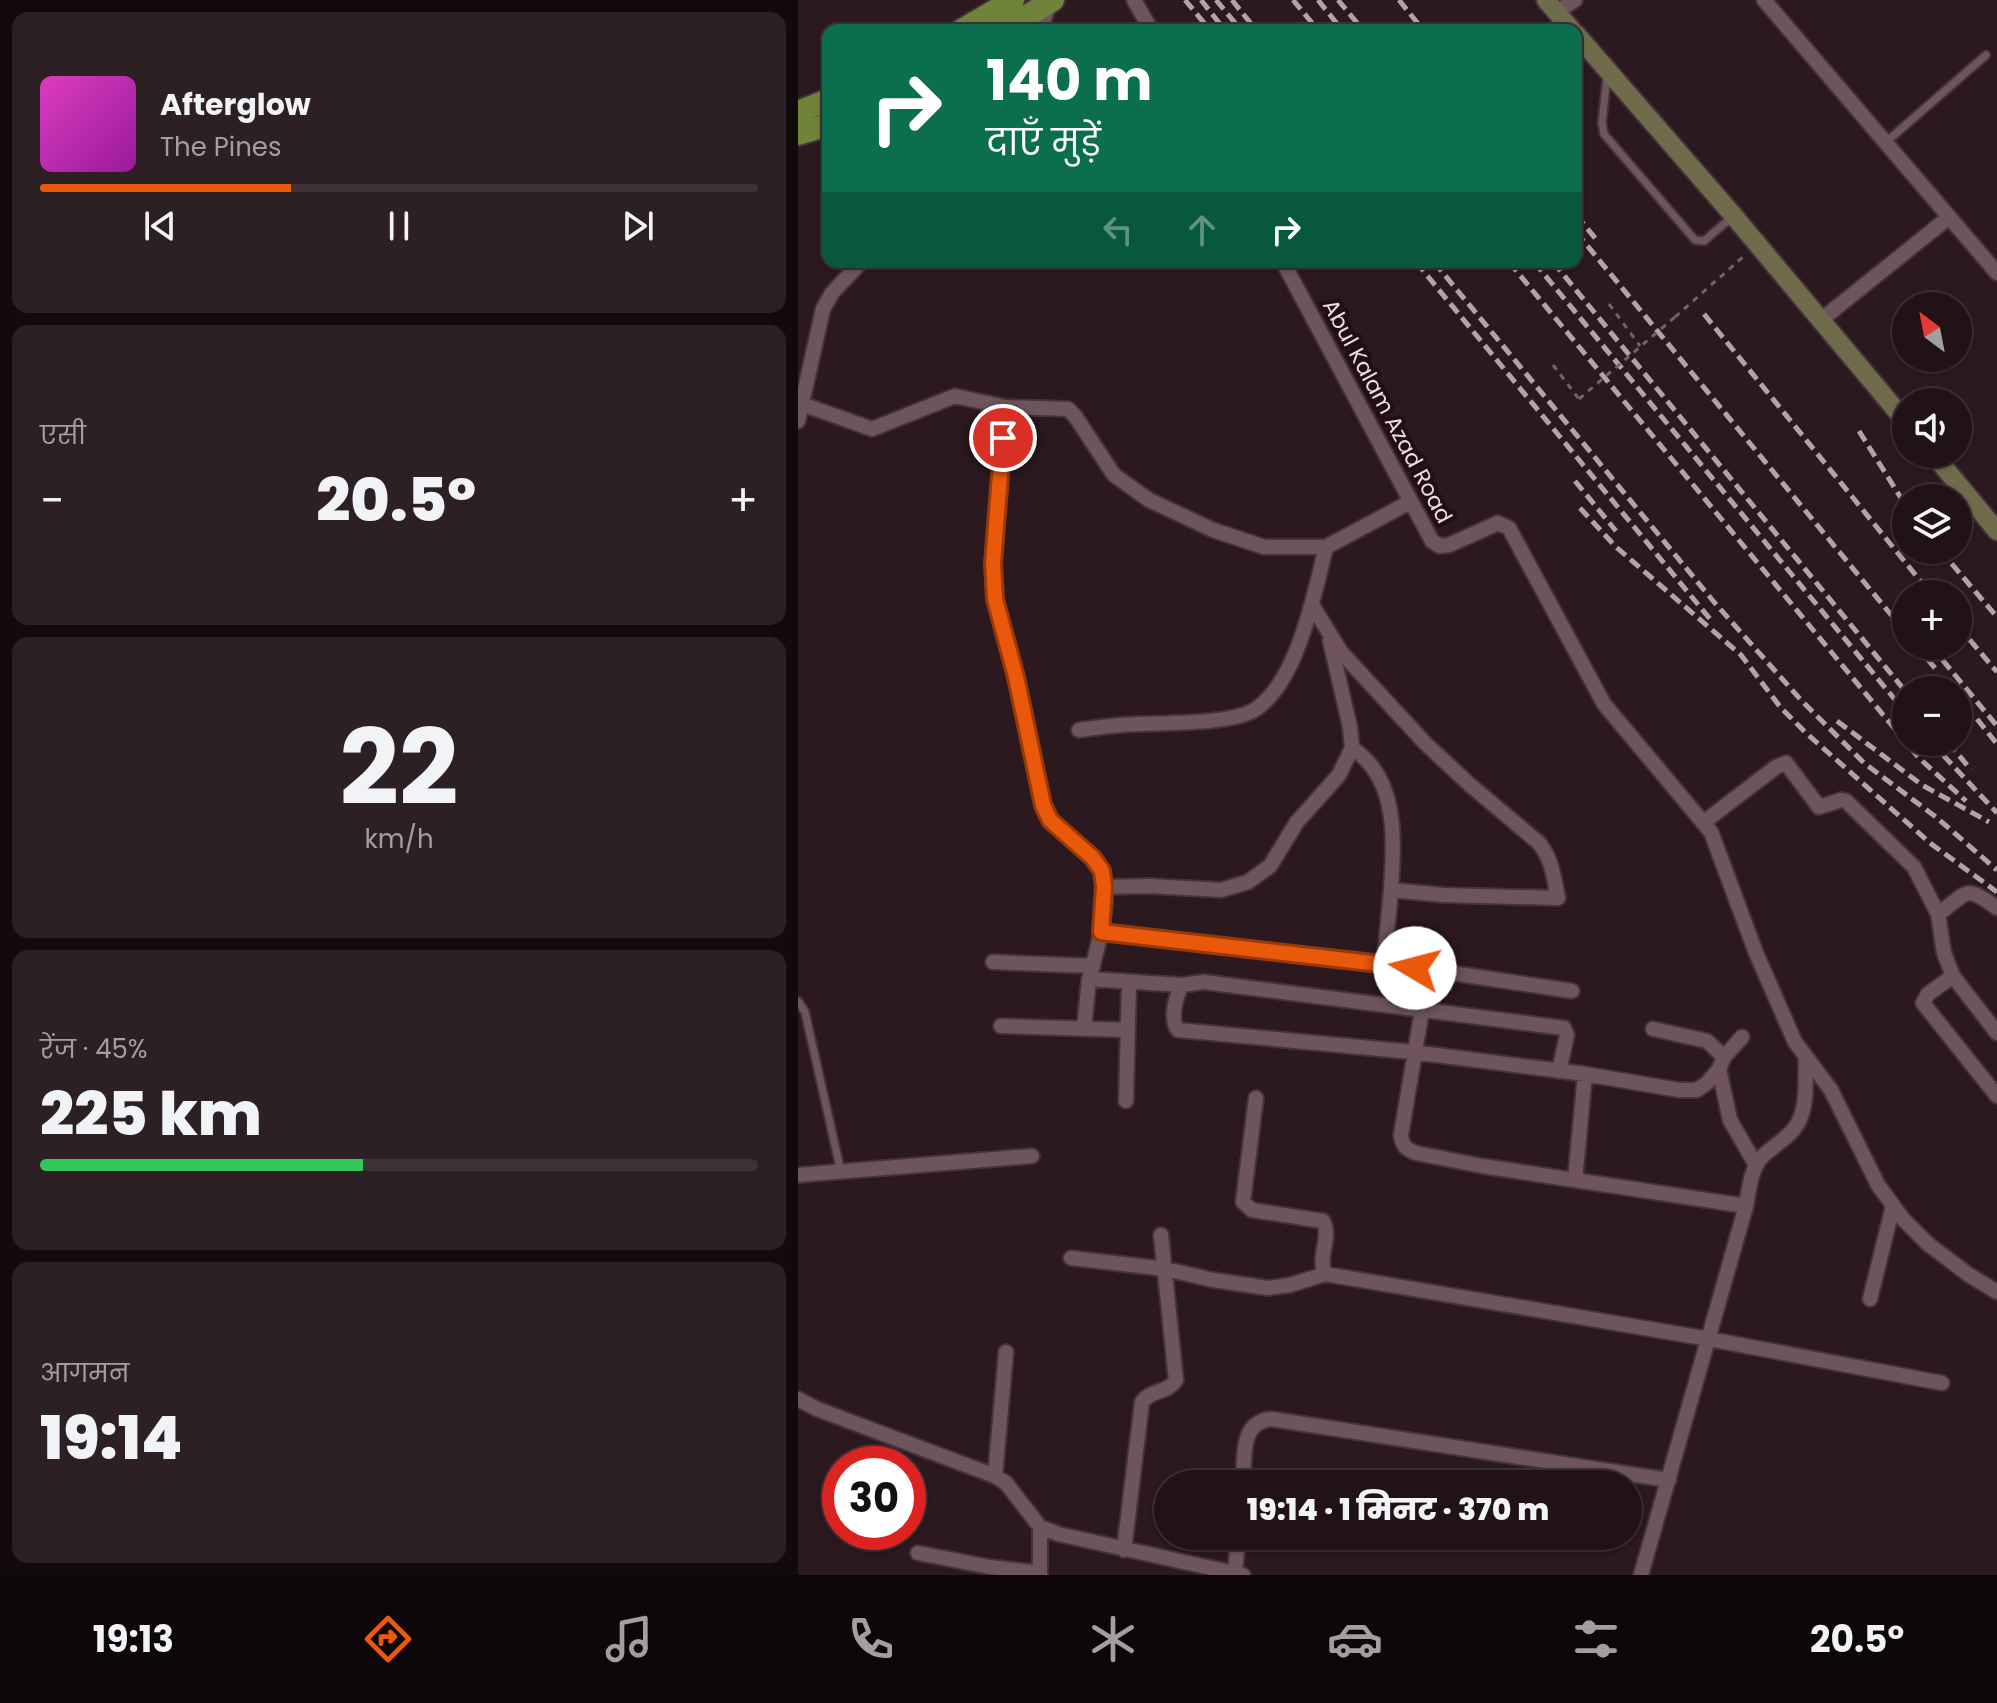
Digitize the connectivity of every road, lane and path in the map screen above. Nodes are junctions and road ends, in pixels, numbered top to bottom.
1 (1013, 0) edge
2 (1134, 0) edge
3 (1575, 0) edge
4 (1764, 0) edge
5 (1051, 1) edge
6 (1552, 6) edge
7 (972, 24) edge
8 (1014, 24) edge
9 (1043, 24) edge
10 (1148, 24) edge
11 (1567, 24) edge
12 (1582, 41) edge
13 (1986, 55) dead end
14 (1607, 71) junction
15 (822, 102) edge
16 (798, 112) edge
17 (822, 127) edge
18 (798, 134) edge
19 (1885, 143) junction
20 (1733, 215) junction
21 (1948, 218) junction
22 (1758, 245) junction
23 (855, 268) edge
24 (1286, 268) edge
25 (1997, 273) edge
26 (1609, 304) dead end
27 (1821, 320) junction
28 (1640, 346) junction
29 (1553, 365) dead end
30 (803, 378) edge
31 (802, 404) junction
32 (1892, 405) edge
33 (1006, 407) junction
34 (798, 421) edge
35 (1945, 468) edge
36 (1410, 502) junction
37 (1997, 531) edge
38 (1326, 547) junction
39 (1312, 605) junction
40 (1329, 635) junction
41 (1079, 730) dead end
42 (1352, 748) junction
43 (1704, 822) junction
44 (1104, 887) junction
45 (1391, 890) junction
46 (1997, 908) edge
47 (1938, 914) junction
48 (1101, 932) junction
49 (993, 962) dead end
50 (1384, 963) junction
51 (1091, 972) junction
52 (1953, 976) junction
53 (1129, 982) junction
54 (1182, 985) junction
55 (1572, 991) dead end
56 (798, 1001) edge
57 (1422, 1010) junction
58 (1001, 1026) dead end
59 (1084, 1029) junction
60 (1653, 1029) dead end
61 (1127, 1030) junction
62 (1997, 1033) edge
63 (1742, 1037) dead end
64 (1413, 1052) junction
65 (1806, 1059) junction
66 (1722, 1063) junction
67 (1559, 1071) junction
68 (1585, 1074) junction
69 (1997, 1096) edge
70 (1256, 1098) dead end
71 (1126, 1101) dead end
72 (1032, 1156) dead end
73 (1756, 1165) junction
74 (841, 1172) junction
75 (798, 1175) edge
76 (1575, 1180) junction
77 (1746, 1206) junction
78 (1893, 1206) junction
79 (1161, 1235) dead end
80 (1071, 1258) dead end
81 (1166, 1269) junction
82 (1325, 1274) junction
83 (1997, 1292) edge
84 (1870, 1299) dead end
85 (1709, 1339) junction
86 (1006, 1352) dead end
87 (1942, 1383) dead end
88 (798, 1399) edge
89 (1244, 1470) edge
90 (1604, 1470) edge
91 (995, 1476) junction
92 (1642, 1476) edge
93 (1669, 1480) junction
94 (1040, 1527) junction
95 (1124, 1550) junction
96 (1238, 1550) edge
97 (918, 1553) dead end
98 (1192, 1570) edge
99 (1040, 1574) edge
100 (1239, 1574) edge
101 (1641, 1575) edge

1 - 7 main road
2 - 10 street
3 - 6 street
4 - 19 street
5 - 8 main road
5 - 9 street
6 - 11 street
12 - 14 street
13 - 19 lane
14 - 20 street
14 - 20 lane
15 - 16 main road
17 - 18 main road
19 - 21 street
20 - 22 street
21 - 25 street
21 - 27 street
22 - 27 street
22 - 28 path, bridge
23 - 30 street
24 - 36 street, Abul Kalam Azad Road
26 - 28 path
27 - 32 street
28 - 29 path, bridge
30 - 31 street
31 - 33 street
31 - 34 street
33 - 38 street
33 - 44 street
35 - 37 street
36 - 38 street
36 - 43 street, Abul Kalam Azad Road
38 - 39 street
39 - 40 street
39 - 41 street
40 - 42 street
40 - 45 street
42 - 44 street
42 - 45 street
43 - 47 street
43 - 65 street, Abul Kalam Azad Road
44 - 48 street
45 - 50 street
46 - 47 street
47 - 52 street
48 - 50 street
48 - 51 street
49 - 51 street
50 - 55 street
51 - 53 street
51 - 59 street
52 - 62 street
52 - 69 street
53 - 54 street
53 - 61 street
54 - 57 street
54 - 64 street
56 - 74 lane
57 - 64 street
57 - 67 street
58 - 59 street
59 - 61 street
60 - 66 street
61 - 71 street
63 - 66 street
64 - 67 street
64 - 76 street
65 - 73 street
65 - 78 street, Abul Kalam Azad Road
66 - 68 street
66 - 73 street
67 - 68 street
68 - 76 street
70 - 82 street
72 - 74 street
73 - 77 street
74 - 75 street
76 - 77 street
77 - 85 street
78 - 83 street, Abul Kalam Azad Road
78 - 84 street
79 - 81 street
80 - 81 street
81 - 82 street
81 - 95 street
82 - 85 street
85 - 87 street
85 - 93 street
86 - 91 street
88 - 91 street
89 - 90 street
91 - 94 street
92 - 93 street
93 - 101 street
94 - 95 street
94 - 99 street
95 - 98 street
96 - 100 street
97 - 99 street
98 - 100 street

